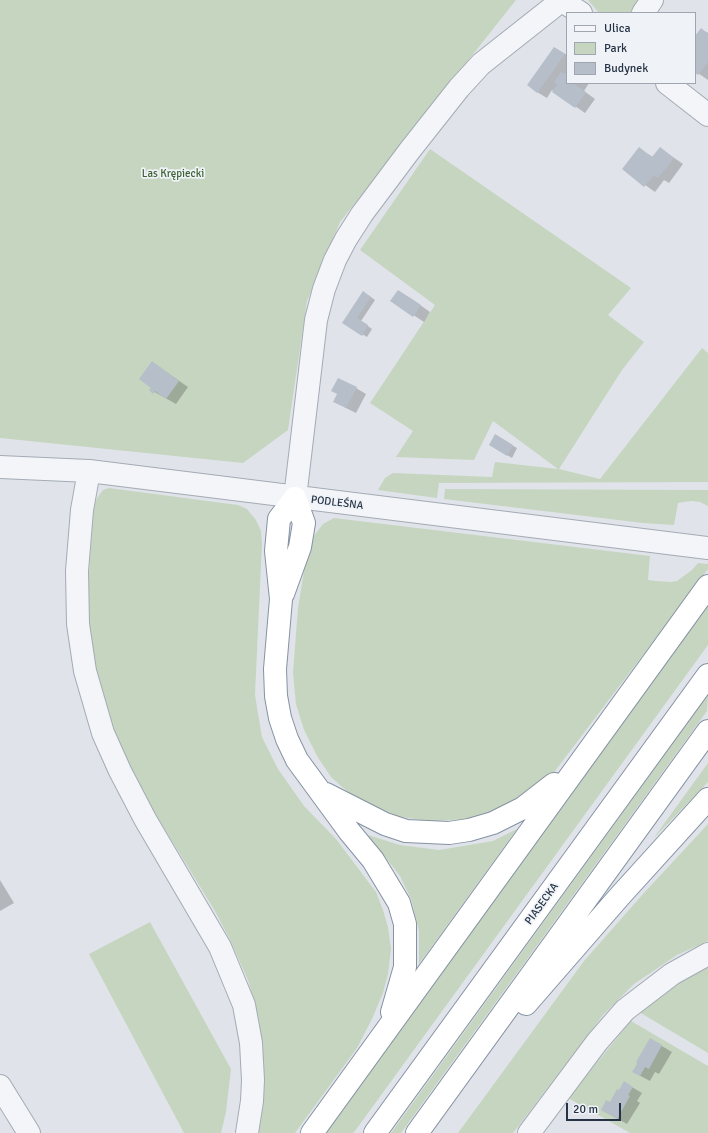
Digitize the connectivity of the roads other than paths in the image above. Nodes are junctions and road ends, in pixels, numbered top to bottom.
1 (561, 0) edge
2 (652, 0) edge
3 (579, 12) edge
4 (643, 12) edge
5 (668, 84) edge
6 (708, 115) edge
7 (0, 467) edge
8 (89, 472) junction
9 (294, 498) junction
10 (708, 548) edge
11 (708, 586) edge
12 (708, 674) edge
13 (708, 731) edge
14 (578, 763) junction
15 (321, 792) junction
16 (708, 799) edge
17 (708, 954) edge
18 (386, 1028) junction
19 (0, 1086) edge
20 (422, 1126) edge
21 (29, 1133) edge
22 (247, 1133) edge
23 (312, 1133) edge
24 (376, 1133) edge
25 (529, 1133) edge

1 - 3 street
1 - 9 street
2 - 4 street
5 - 6 street
7 - 8 street, PODLEŚNA
8 - 9 street, PODLEŚNA
8 - 22 street
9 - 10 street, PODLEŚNA
9 - 15 highway
11 - 14 highway
12 - 24 highway, PIASECKA
13 - 20 highway
14 - 15 highway
14 - 18 highway
15 - 18 highway
16 - 20 highway
17 - 25 street
18 - 23 highway
19 - 21 street

